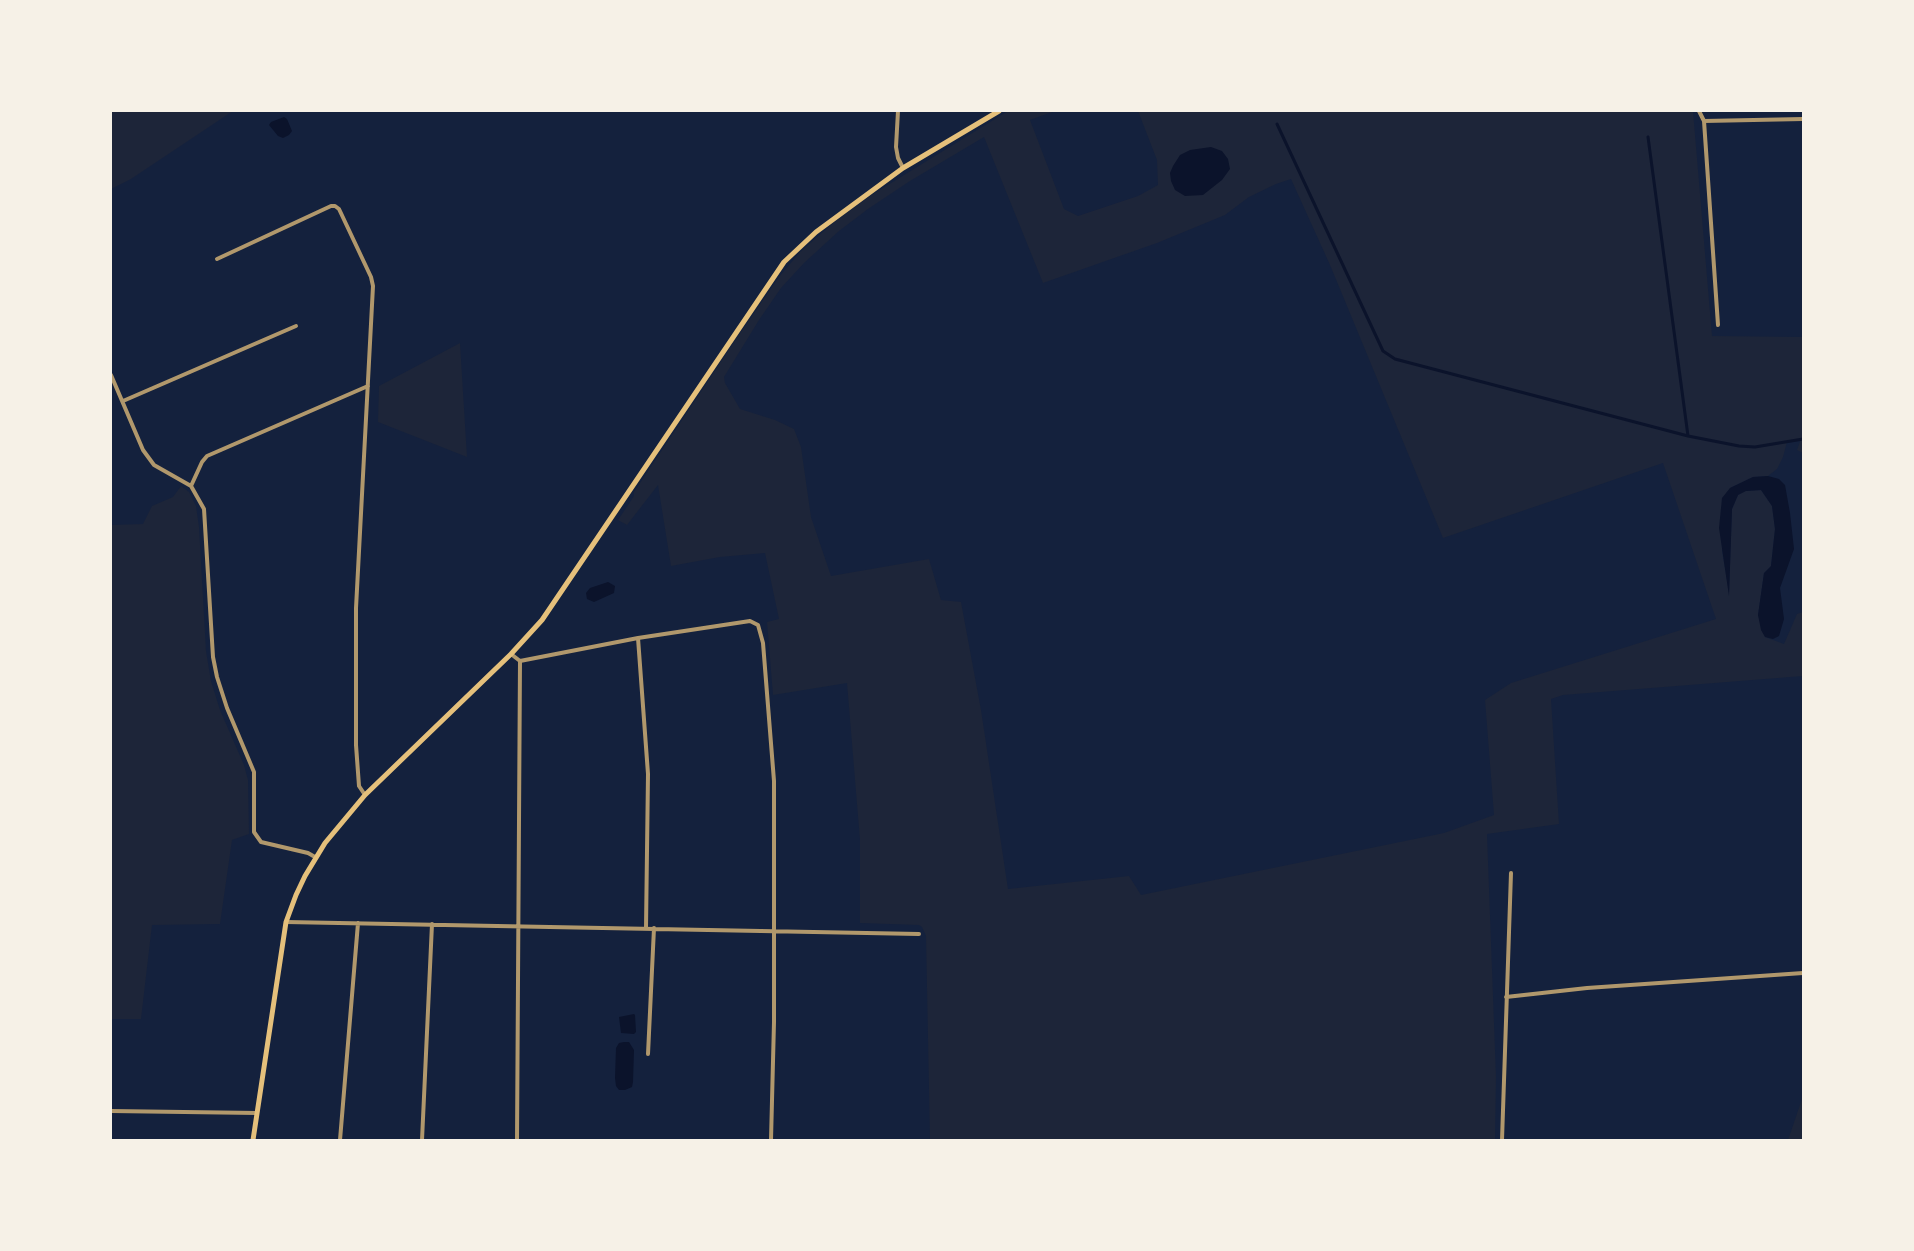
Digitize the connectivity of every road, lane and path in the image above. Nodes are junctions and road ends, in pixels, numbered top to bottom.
1 (898, 111) edge
2 (999, 111) edge
3 (1699, 111) edge
4 (1803, 119) edge
5 (1704, 121) junction
6 (903, 168) junction
7 (217, 259) dead end
8 (296, 326) dead end
9 (1718, 326) dead end
10 (111, 375) edge
11 (368, 386) junction
12 (123, 401) junction
13 (191, 486) junction
14 (638, 638) junction
15 (511, 654) junction
16 (520, 661) junction
17 (365, 795) junction
18 (315, 857) junction
19 (1511, 873) dead end
20 (286, 922) junction
21 (358, 923) junction
22 (432, 924) junction
23 (519, 926) junction
24 (646, 928) junction
25 (654, 928) junction
26 (773, 930) junction
27 (919, 934) dead end
28 (1803, 973) edge
29 (1506, 997) junction
30 (648, 1054) dead end
31 (111, 1111) edge
32 (257, 1113) junction
33 (254, 1140) edge
34 (340, 1140) edge
35 (422, 1140) edge
36 (517, 1140) edge
37 (771, 1140) edge
38 (1502, 1140) edge

1 - 6 street
2 - 6 main road
3 - 5 street
4 - 5 street
5 - 9 street
6 - 15 main road
7 - 11 street
8 - 12 street
10 - 12 street
11 - 13 street
11 - 17 street
12 - 13 street
13 - 18 street
14 - 16 street
14 - 24 street
14 - 26 street
15 - 16 street
15 - 17 main road
16 - 23 street
17 - 18 main road
18 - 20 main road
19 - 29 street
20 - 21 street
20 - 32 main road
21 - 22 street
21 - 34 street
22 - 23 street
22 - 35 street
23 - 24 street
23 - 36 street
24 - 25 street
25 - 26 street
25 - 30 street
26 - 27 street
26 - 37 street
28 - 29 street
29 - 38 street
31 - 32 street
32 - 33 main road

